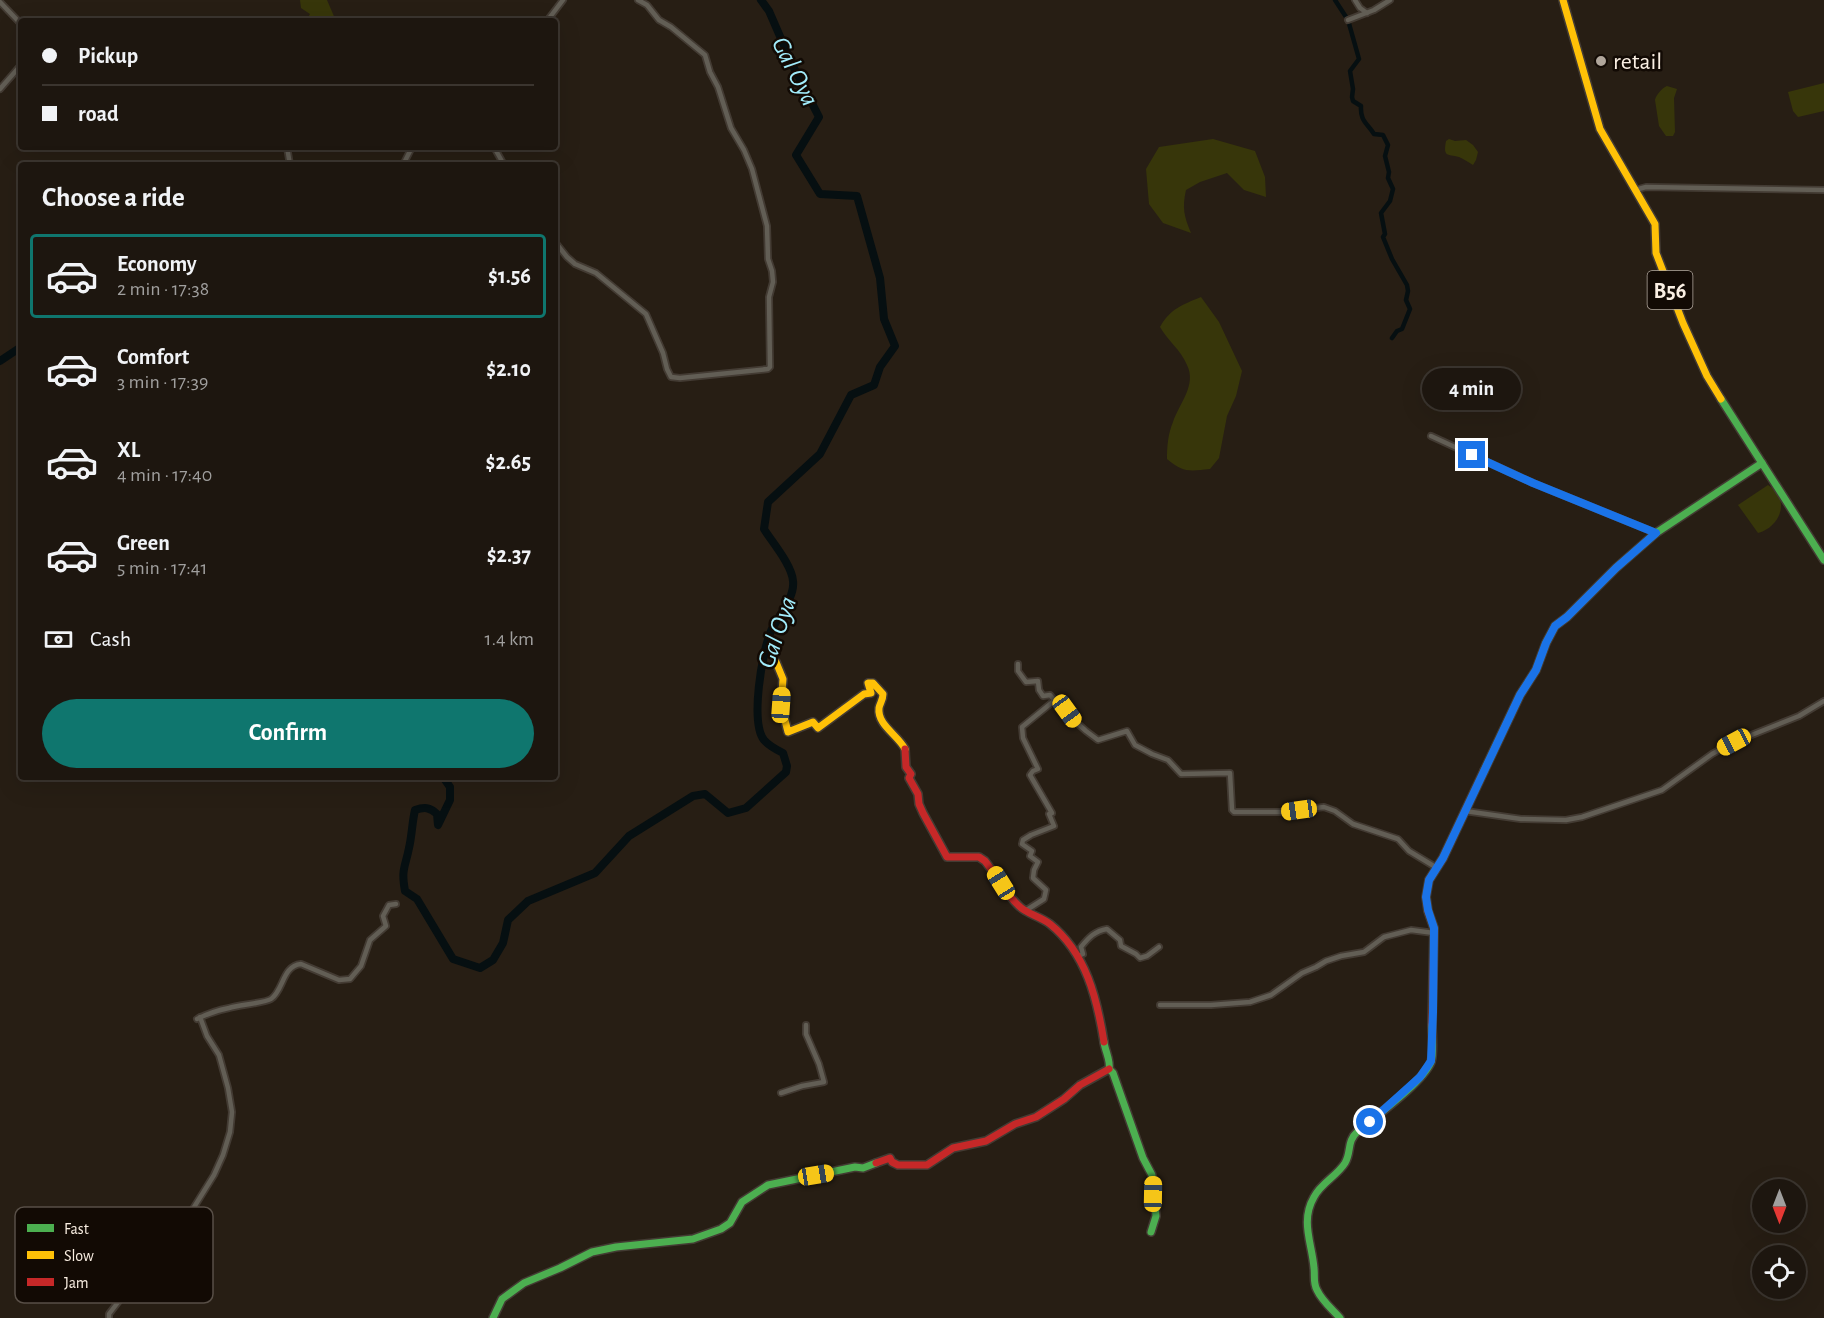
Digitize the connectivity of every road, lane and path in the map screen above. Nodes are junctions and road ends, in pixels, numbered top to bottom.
1 (563, 0) edge
2 (638, 0) edge
3 (1355, 0) edge
4 (1390, 0) edge
5 (1563, 0) edge
6 (0, 2) edge
7 (1367, 13) junction
8 (549, 18) edge
9 (1348, 20) dead end
10 (18, 21) edge
11 (18, 68) edge
12 (0, 89) edge
13 (1634, 190) junction
14 (1824, 190) edge
15 (558, 246) edge
16 (1431, 436) dead end
17 (1762, 463) junction
18 (1656, 533) junction
19 (1824, 560) edge
20 (776, 662) dead end
21 (1018, 664) dead end
22 (1055, 700) junction
23 (1824, 701) edge
24 (1466, 811) junction
25 (1437, 868) junction
26 (396, 904) dead end
27 (1025, 911) junction
28 (1434, 933) junction
29 (1159, 947) dead end
30 (1078, 956) junction
31 (1160, 1005) dead end
32 (806, 1025) dead end
33 (1109, 1069) junction
34 (781, 1093) dead end
35 (194, 1207) edge
36 (1151, 1232) dead end
37 (117, 1303) edge
38 (109, 1318) edge
39 (493, 1318) edge
40 (1340, 1318) edge

1 - 8 street
2 - 15 street
3 - 7 street
4 - 7 street
5 - 13 main road, B56
6 - 10 street
7 - 9 street
11 - 12 street
13 - 14 street
13 - 17 main road, B56
16 - 18 street
17 - 18 main road
17 - 19 main road, B56
18 - 24 main road
20 - 27 main road
21 - 22 street
22 - 25 street
22 - 27 street
23 - 24 street
24 - 25 main road
25 - 28 main road
26 - 35 street
27 - 30 main road
28 - 31 street
28 - 40 main road
29 - 30 street
30 - 33 main road
32 - 34 street
33 - 36 main road
33 - 39 main road
37 - 38 street

